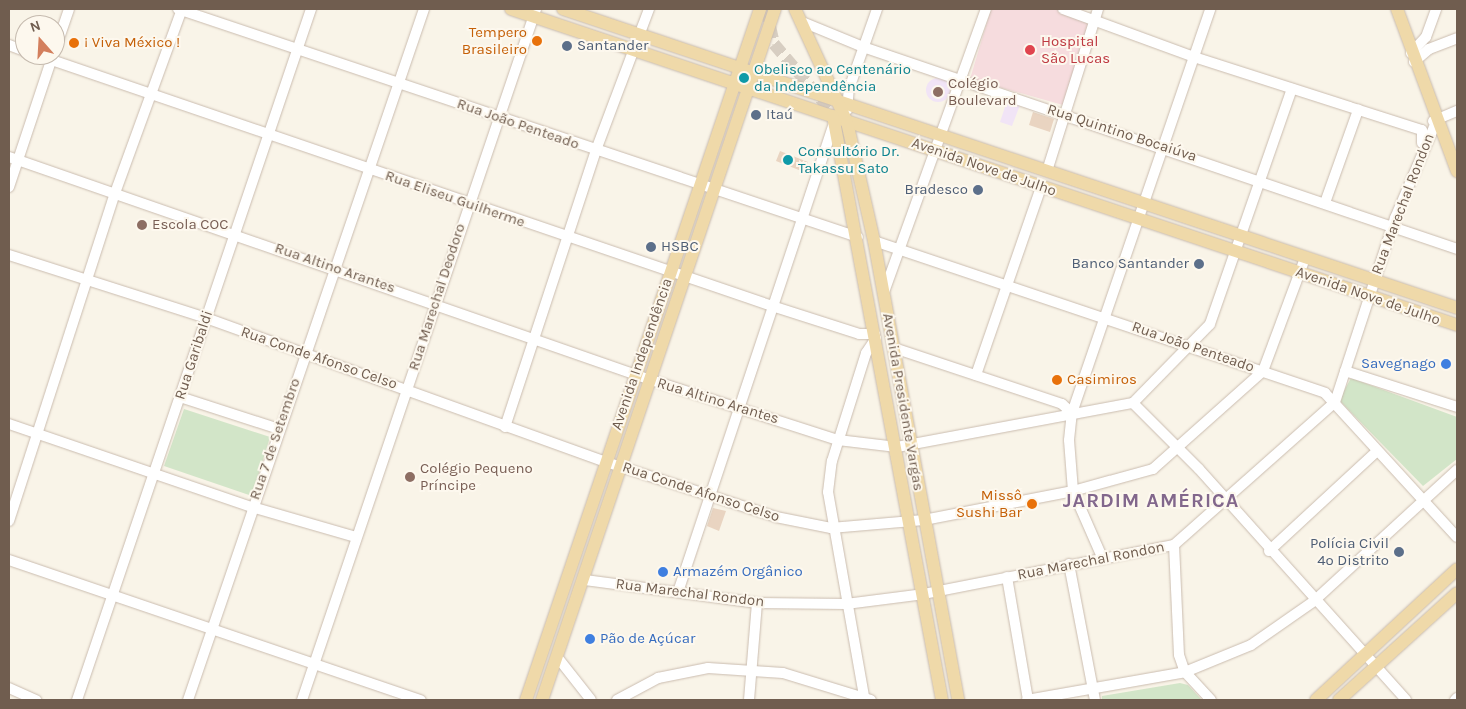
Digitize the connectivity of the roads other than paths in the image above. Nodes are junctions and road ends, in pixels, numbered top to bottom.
1 (180, 9) edge
2 (312, 9) edge
3 (424, 9) edge
4 (511, 9) edge
5 (563, 9) edge
6 (649, 9) edge
7 (775, 9) edge
8 (876, 9) edge
9 (986, 9) edge
10 (1063, 9) edge
11 (1098, 9) edge
12 (1210, 9) edge
13 (1397, 9) edge
14 (1436, 9) edge
15 (757, 10) edge
16 (535, 12) edge
17 (797, 14) edge
18 (1094, 20) junction
19 (639, 34) junction
20 (1426, 37) junction
21 (1457, 38) edge
22 (863, 47) junction
23 (634, 49) junction
24 (1429, 49) junction
25 (298, 51) junction
26 (1194, 57) junction
27 (1413, 57) junction
28 (65, 60) edge
29 (49, 65) edge
30 (738, 68) junction
31 (752, 72) junction
32 (960, 80) junction
33 (733, 83) junction
34 (398, 84) junction
35 (746, 88) junction
36 (1292, 89) junction
37 (152, 95) junction
38 (842, 102) junction
39 (1358, 110) junction
40 (1457, 111) edge
41 (1064, 115) junction
42 (499, 116) junction
43 (838, 120) junction
44 (1437, 120) junction
45 (1408, 128) junction
46 (269, 135) junction
47 (940, 135) junction
48 (1162, 145) junction
49 (1422, 146) junction
50 (596, 150) junction
51 (936, 150) junction
52 (850, 158) dead end
53 (13, 159) edge
54 (368, 170) junction
55 (1047, 171) junction
56 (1457, 171) edge
57 (1260, 179) junction
58 (700, 181) junction
59 (713, 186) junction
60 (9, 187) edge
61 (1041, 187) junction
62 (115, 193) junction
63 (1326, 200) junction
64 (468, 203) junction
65 (1143, 203) junction
66 (801, 217) junction
67 (1138, 218) junction
68 (1393, 224) junction
69 (235, 234) junction
70 (566, 236) junction
71 (1240, 236) junction
72 (858, 237) junction
73 (874, 241) junction
74 (1457, 248) edge
75 (899, 250) junction
76 (1235, 251) junction
77 (9, 254) edge
78 (1305, 258) junction
79 (334, 269) junction
80 (670, 271) junction
81 (1299, 272) junction
82 (683, 275) junction
83 (86, 280) junction
84 (1374, 282) junction
85 (1006, 284) junction
86 (883, 293) junction
87 (1368, 296) junction
88 (436, 302) junction
89 (772, 306) junction
90 (1457, 308) edge
91 (1104, 316) junction
92 (206, 318) junction
93 (1457, 325) edge
94 (876, 336) junction
95 (532, 337) junction
96 (1193, 346) junction
97 (894, 348) junction
98 (305, 353) junction
99 (1345, 370) junction
100 (1263, 371) junction
101 (635, 374) junction
102 (976, 375) junction
103 (648, 379) junction
104 (407, 389) junction
105 (180, 397) junction
106 (1335, 402) junction
107 (1133, 403) junction
108 (1062, 404) junction
109 (1457, 407) edge
110 (740, 408) junction
111 (1072, 413) junction
112 (1059, 416) junction
113 (9, 424) edge
114 (505, 428) junction
115 (279, 430) junction
116 (37, 435) junction
117 (838, 440) junction
118 (911, 445) junction
119 (897, 447) junction
120 (1179, 449) junction
121 (1376, 452) junction
122 (606, 462) junction
123 (622, 467) junction
124 (1457, 470) edge
125 (155, 472) junction
126 (1074, 491) junction
127 (710, 495) junction
128 (1224, 500) junction
129 (1421, 502) junction
130 (252, 507) junction
131 (924, 520) junction
132 (9, 521) edge
133 (910, 521) junction
134 (831, 528) junction
135 (356, 537) junction
136 (1457, 537) edge
137 (1174, 545) junction
138 (1269, 551) junction
139 (1102, 557) junction
140 (9, 560) edge
141 (1069, 564) junction
142 (1457, 569) edge
143 (1007, 577) junction
144 (586, 580) junction
145 (937, 591) junction
146 (678, 592) junction
147 (1457, 593) edge
148 (924, 594) junction
149 (113, 595) junction
150 (1314, 601) junction
151 (757, 603) junction
152 (846, 604) junction
153 (213, 629) junction
154 (1365, 656) junction
155 (558, 658) junction
156 (314, 665) junction
157 (1375, 667) junction
158 (752, 668) junction
159 (1185, 672) junction
160 (9, 688) edge
161 (1094, 696) edge
162 (409, 698) edge
163 (867, 698) edge
164 (36, 700) edge
165 (77, 700) edge
166 (188, 700) edge
167 (302, 700) edge
168 (421, 700) edge
169 (526, 700) edge
170 (542, 700) edge
171 (591, 700) edge
172 (617, 700) edge
173 (750, 700) edge
174 (942, 700) edge
175 (958, 700) edge
176 (1027, 700) edge
177 (1211, 700) edge
178 (1316, 700) edge
179 (1339, 700) edge
180 (1406, 700) edge

1 - 25 street, Rua João Penteado
1 - 37 street
2 - 25 street, Rua Garibaldi
3 - 34 street, Rua 7 de Setembro
4 - 16 main road, Avenida Nove de Julho
5 - 19 main road, Avenida Nove de Julho
6 - 19 street
7 - 31 main road, Avenida Independência
8 - 22 street
9 - 32 street
10 - 18 street
11 - 18 street
12 - 26 street
13 - 27 main road
14 - 20 street
15 - 30 main road, Avenida Independência
16 - 23 main road, Avenida Nove de Julho
16 - 42 street, Rua Marechal Deodoro
17 - 22 street, Rua Quintino Bocaiúva
17 - 38 main road
18 - 26 street
18 - 41 street
19 - 23 street
19 - 30 main road, Avenida Nove de Julho
20 - 24 street
20 - 27 street
21 - 24 street
22 - 32 street, Rua Quintino Bocaiúva
22 - 38 street
23 - 33 main road, Avenida Nove de Julho
23 - 50 street
24 - 27 street
25 - 34 street, Rua João Penteado
25 - 46 street, Rua Garibaldi
26 - 36 street
26 - 48 street
27 - 44 main road
28 - 37 street, Rua Eliseu Guilherme
29 - 53 street
30 - 31 main road, Avenida Nove de Julho
30 - 33 main road, Avenida Independência
31 - 35 main road, Avenida Independência
31 - 38 main road, Avenida Nove de Julho
32 - 41 street, Rua Quintino Bocaiúva
32 - 47 street
33 - 35 main road, Avenida Nove de Julho
33 - 58 main road, Avenida Independência
34 - 42 street, Rua João Penteado
34 - 54 street, Rua 7 de Setembro
35 - 43 main road, Avenida Nove de Julho
35 - 59 main road, Avenida Independência
36 - 39 street
36 - 57 street
37 - 46 street, Rua Eliseu Guilherme
37 - 62 street
38 - 43 main road
38 - 47 main road, Avenida Nove de Julho
39 - 45 street
39 - 63 street
40 - 44 street
41 - 48 street, Rua Quintino Bocaiúva
41 - 55 street
42 - 50 street, Rua João Penteado
42 - 64 street, Rua Marechal Deodoro
43 - 51 main road, Avenida Nove de Julho
43 - 66 street
43 - 72 main road, Avenida Presidente Vargas
43 - 73 main road, Avenida Presidente Vargas
44 - 45 street
44 - 49 street, Rua Marechal Rondon
44 - 56 main road
45 - 49 street
46 - 54 street, Rua Eliseu Guilherme
46 - 69 street, Rua Garibaldi
47 - 51 street
47 - 55 main road, Avenida Nove de Julho
48 - 57 street, Rua Quintino Bocaiúva
48 - 65 street
49 - 68 street, Rua Marechal Rondon
50 - 58 street, Rua João Penteado
50 - 70 street
51 - 61 main road, Avenida Nove de Julho
51 - 75 street
52 - 94 main road
53 - 60 street
53 - 62 street, Rua Altino Arantes
54 - 64 street, Rua Eliseu Guilherme
54 - 79 street, Rua 7 de Setembro
55 - 65 main road, Avenida Nove de Julho
57 - 63 street, Rua Quintino Bocaiúva
57 - 71 street
58 - 59 street, Rua João Penteado
58 - 80 main road, Avenida Independência
59 - 66 street, Rua João Penteado
59 - 82 main road, Avenida Independência
61 - 67 main road, Avenida Nove de Julho
61 - 85 street
62 - 69 street, Rua Altino Arantes
62 - 83 street
63 - 68 street, Rua Quintino Bocaiúva
64 - 70 street, Rua Eliseu Guilherme
64 - 88 street, Rua Marechal Deodoro
65 - 67 street
65 - 71 main road, Avenida Nove de Julho
66 - 72 street, Rua João Penteado
66 - 89 street
67 - 76 main road, Avenida Nove de Julho
67 - 91 street
68 - 74 street, Rua Quintino Bocaiúva
68 - 84 street, Rua Marechal Rondon
69 - 79 street, Rua Altino Arantes
69 - 92 street, Rua Garibaldi
70 - 80 street, Rua Eliseu Guilherme
70 - 95 street
71 - 76 street
71 - 78 main road, Avenida Nove de Julho
72 - 94 main road, Avenida Presidente Vargas
73 - 75 street, Rua João Penteado
73 - 86 main road, Avenida Presidente Vargas
75 - 85 street, Rua João Penteado
75 - 86 street
76 - 81 main road, Avenida Nove de Julho
76 - 96 street
77 - 83 street, Rua Conde Afonso Celso
78 - 81 street, Rua Conde Afonso Celso
78 - 84 main road, Avenida Nove de Julho
79 - 88 street, Rua Altino Arantes
79 - 98 street, Rua 7 de Setembro
80 - 82 street, Rua Eliseu Guilherme
80 - 101 main road, Avenida Independência
81 - 87 main road, Avenida Nove de Julho
81 - 100 street, Rua Conde Afonso Celso
82 - 89 street, Rua Eliseu Guilherme
82 - 103 main road, Avenida Independência
83 - 92 street, Rua Conde Afonso Celso
83 - 116 street
84 - 87 street, Rua Marechal Rondon
84 - 90 main road, Avenida Nove de Julho
85 - 91 street, Rua João Penteado
85 - 102 street
86 - 97 main road, Avenida Presidente Vargas
87 - 93 main road, Avenida Nove de Julho
87 - 99 street, Rua Marechal Rondon
88 - 95 street, Rua Altino Arantes
88 - 104 street, Rua Marechal Deodoro
89 - 94 street, Rua Eliseu Guilherme
89 - 110 street
91 - 96 street, Rua João Penteado
91 - 111 street
92 - 98 street, Rua Conde Afonso Celso
92 - 105 street, Rua Garibaldi
94 - 117 street
94 - 119 main road, Avenida Presidente Vargas
95 - 101 street, Rua Altino Arantes
95 - 114 street
96 - 100 street, Rua João Penteado
96 - 107 street
97 - 102 street
97 - 118 main road, Avenida Presidente Vargas
98 - 104 street, Rua Conde Afonso Celso
98 - 115 street, Rua 7 de Setembro
99 - 106 street, Rua Marechal Rondon
99 - 109 street
100 - 106 street, Rua João Penteado
100 - 120 street, Rua Conde Afonso Celso
101 - 103 street, Rua Altino Arantes
101 - 122 main road, Avenida Independência
102 - 108 street
103 - 110 street, Rua Altino Arantes
103 - 123 main road, Avenida Independência
104 - 114 street, Rua Conde Afonso Celso
104 - 135 street, Rua Marechal Deodoro
105 - 115 street
105 - 125 street, Rua Garibaldi
106 - 121 street, Rua João Penteado
106 - 128 street, Rua Marechal Rondon
107 - 111 street, Rua Altino Arantes
107 - 120 street
108 - 111 street
108 - 112 street
110 - 117 street, Rua Altino Arantes
110 - 127 street
111 - 112 street, Rua Altino Arantes
111 - 126 street
112 - 118 street, Rua Altino Arantes
113 - 116 street
114 - 122 street, Rua Conde Afonso Celso
115 - 130 street, Rua 7 de Setembro
116 - 125 street
116 - 132 street
117 - 119 street, Rua Altino Arantes
117 - 134 street
118 - 119 street, Rua Altino Arantes
118 - 131 main road, Avenida Presidente Vargas
119 - 133 main road, Avenida Presidente Vargas
120 - 126 street, Rua Conde Afonso Celso
120 - 128 street
121 - 129 street, Rua João Penteado
121 - 138 street
122 - 123 street, Rua Conde Afonso Celso
122 - 169 main road, Avenida Independência
123 - 127 street, Rua Conde Afonso Celso
123 - 144 main road, Avenida Independência
124 - 129 street
125 - 130 street
125 - 149 street, Rua Garibaldi
126 - 131 street, Rua Conde Afonso Celso
126 - 139 street
127 - 134 street, Rua Conde Afonso Celso
127 - 146 street
128 - 137 street, Rua Marechal Rondon
128 - 138 street
129 - 136 street, Rua João Penteado
129 - 150 street
130 - 135 street
130 - 153 street, Rua 7 de Setembro
131 - 133 street, Rua Conde Afonso Celso
131 - 145 main road, Avenida Presidente Vargas
133 - 134 street, Rua Conde Afonso Celso
133 - 148 main road, Avenida Presidente Vargas
134 - 152 street
135 - 156 street, Rua Marechal Deodoro
137 - 139 street, Rua Marechal Rondon
137 - 159 street
138 - 150 street
139 - 141 street, Rua Marechal Rondon
140 - 149 street
141 - 143 street, Rua Marechal Rondon
141 - 161 street
142 - 154 main road
143 - 145 street, Rua Marechal Rondon
143 - 176 street
144 - 146 street, Rua Marechal Rondon
144 - 155 main road, Avenida Independência
145 - 148 street, Rua Marechal Rondon
145 - 175 main road, Avenida Presidente Vargas
146 - 151 street, Rua Marechal Rondon
147 - 157 main road
148 - 152 street, Rua Marechal Rondon
148 - 174 main road, Avenida Presidente Vargas
149 - 153 street
149 - 165 street, Rua Garibaldi
150 - 154 street
150 - 159 street
151 - 152 street, Rua Marechal Rondon
151 - 158 street
152 - 163 street
153 - 156 street
153 - 166 street, Rua 7 de Setembro
154 - 157 street
154 - 178 main road
155 - 170 main road, Avenida Independência
155 - 171 street
156 - 162 street
156 - 167 street, Rua Marechal Deodoro
157 - 179 main road
157 - 180 street
158 - 163 street
158 - 172 street
158 - 173 street
159 - 161 street
159 - 177 street
160 - 164 street
161 - 176 street
162 - 168 street

